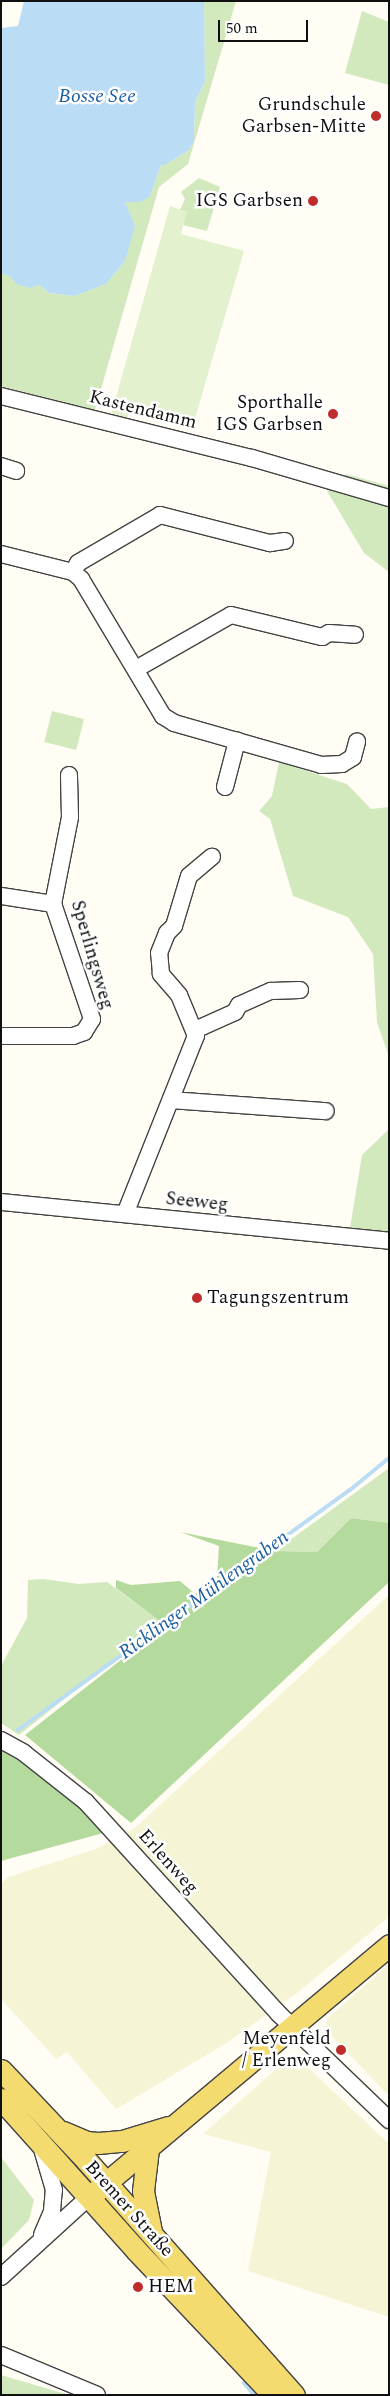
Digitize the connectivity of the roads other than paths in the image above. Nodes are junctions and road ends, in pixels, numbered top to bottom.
1 (1, 396) edge
2 (389, 498) edge
3 (285, 540) dead end
4 (1, 554) edge
5 (73, 572) junction
6 (355, 635) dead end
7 (136, 669) junction
8 (237, 741) junction
9 (357, 742) dead end
10 (69, 776) dead end
11 (225, 787) dead end
12 (212, 857) dead end
13 (1, 896) edge
14 (53, 904) junction
15 (300, 990) dead end
16 (195, 1030) junction
17 (1, 1036) edge
18 (171, 1100) junction
19 (326, 1111) dead end
20 (1, 1202) edge
21 (125, 1214) junction
22 (389, 1241) edge
23 (1, 1740) edge
24 (389, 1945) edge
25 (293, 2026) junction
26 (1, 2070) edge
27 (1, 2099) edge
28 (389, 2120) edge
29 (174, 2126) junction
30 (56, 2127) junction
31 (41, 2145) junction
32 (148, 2149) junction
33 (106, 2183) junction
34 (89, 2197) junction
35 (151, 2234) junction
36 (40, 2240) junction
37 (1, 2277) edge
38 (1, 2355) edge
39 (97, 2395) edge
40 (273, 2395) edge
41 (294, 2395) edge

1 - 2 street, Kastendamm
3 - 5 street
4 - 5 street
5 - 7 street
6 - 7 street
7 - 8 street
8 - 9 street
8 - 11 street
10 - 14 street, Sperlingsweg
12 - 16 street
13 - 14 street
14 - 17 street, Sperlingsweg
15 - 16 street
16 - 18 street
18 - 19 street
18 - 21 street
20 - 21 street, Seeweg
21 - 22 street, Seeweg
23 - 25 street, Erlenweg
24 - 25 main road
25 - 28 street, Erlenweg
25 - 29 main road
26 - 30 main road, Bremer Straße
27 - 31 main road, Bremer Straße
29 - 30 main road
29 - 32 main road
30 - 33 main road, Bremer Straße
31 - 34 main road, Bremer Straße
31 - 36 street
32 - 33 main road
32 - 35 main road
33 - 34 main road
33 - 35 main road, Bremer Straße
34 - 36 street
34 - 40 main road, Bremer Straße
35 - 41 main road, Bremer Straße
36 - 37 street
38 - 39 street

